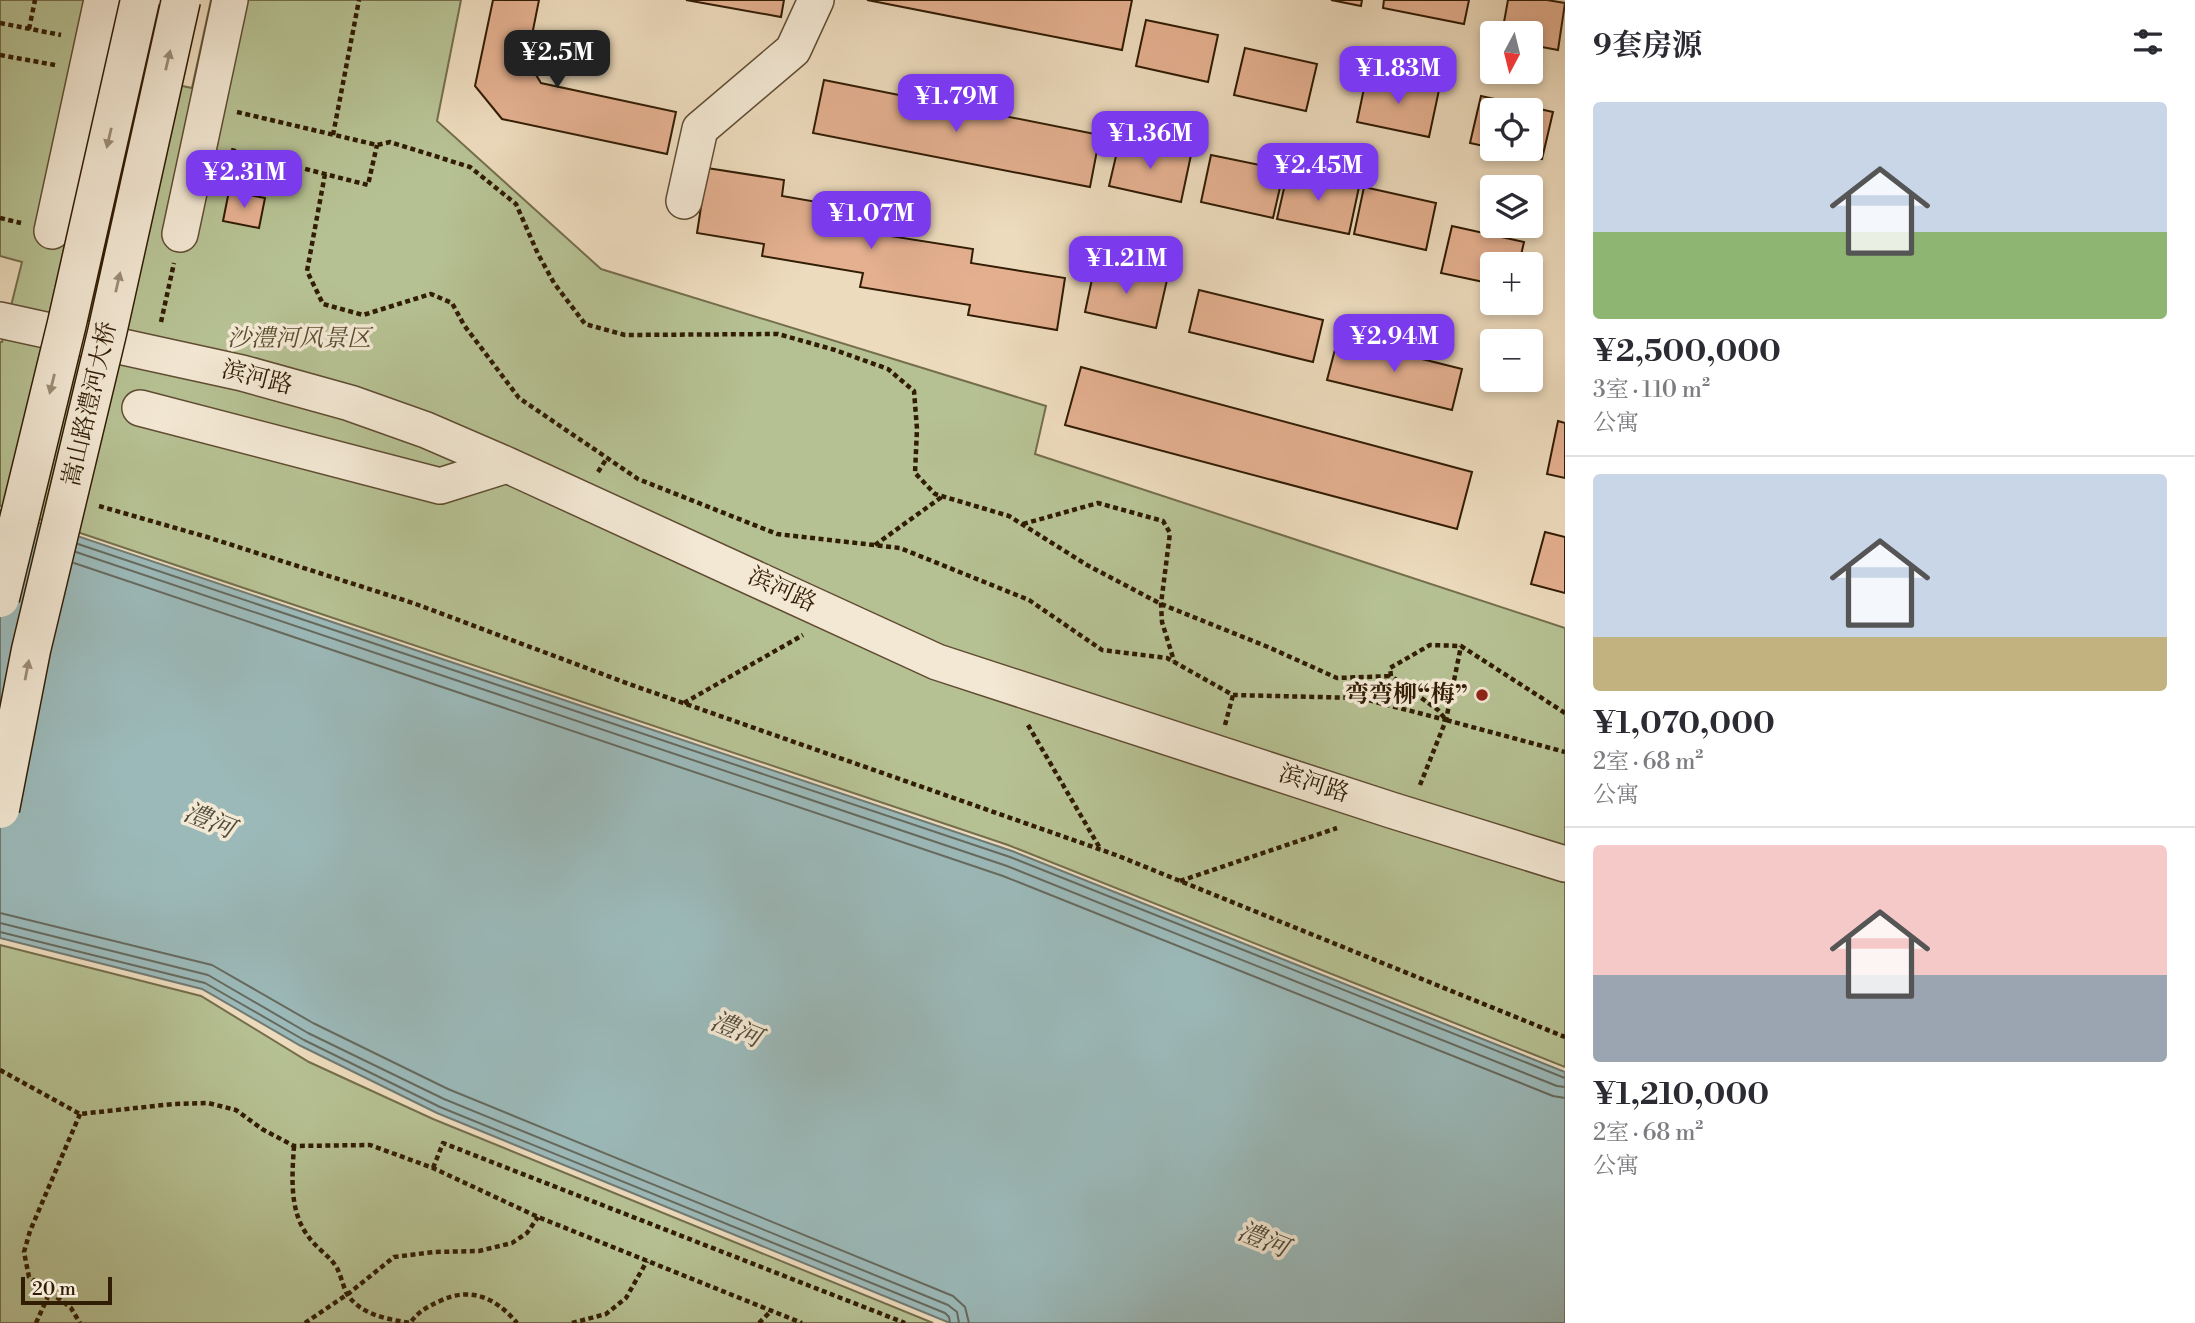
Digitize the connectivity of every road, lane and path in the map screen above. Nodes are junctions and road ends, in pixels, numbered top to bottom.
1 (35, 0) edge
2 (102, 0) edge
3 (140, 0) edge
4 (181, 0) edge
5 (230, 0) edge
6 (359, 0) edge
7 (816, 0) edge
8 (0, 23) edge
9 (29, 29) junction
10 (0, 55) edge
11 (90, 56) junction
12 (208, 104) junction
13 (333, 135) junction
14 (200, 142) junction
15 (377, 145) junction
16 (326, 174) junction
17 (684, 201) dead end
18 (52, 231) dead end
19 (180, 234) joint
20 (1, 320) edge
21 (153, 354) junction
22 (242, 373) junction
23 (350, 403) junction
24 (141, 408) dead end
25 (230, 430) junction
26 (338, 458) junction
27 (507, 465) junction
28 (943, 496) junction
29 (98, 506) dead end
30 (1023, 524) junction
31 (874, 545) junction
32 (0, 598) edge
33 (1161, 604) junction
34 (837, 616) junction
35 (1461, 646) junction
36 (1174, 662) junction
37 (1391, 676) junction
38 (1002, 682) junction
39 (684, 703) junction
40 (1565, 713) edge
41 (1446, 720) junction
42 (1565, 752) edge
43 (0, 809) edge
44 (1408, 815) junction
45 (1341, 827) dead end
46 (1102, 851) junction
47 (1565, 864) edge
48 (1179, 881) junction
49 (1565, 1037) edge
50 (0, 1070) edge
51 (80, 1114) junction
52 (294, 1146) junction
53 (433, 1168) junction
54 (538, 1217) junction
55 (647, 1261) junction
56 (50, 1292) junction
57 (348, 1294) junction
58 (772, 1310) junction
59 (36, 1323) edge
60 (80, 1323) edge
61 (305, 1323) edge
62 (410, 1323) edge
63 (517, 1323) edge
64 (572, 1323) edge
65 (759, 1323) edge
66 (802, 1323) edge
67 (905, 1323) edge

1 - 9 path
2 - 11 street
3 -> 32 main road, 嵩山路澧河大桥, bridge
43 -> 4 main road, 嵩山路澧河大桥, bridge
5 - 12 street
6 - 13 path
7 - 17 street
8 - 9 path
9 - 11 path
10 - 11 path
11 - 18 street
12 - 13 path
12 - 14 street
13 - 15 path
14 - 16 path
14 - 19 street
15 - 16 path
15 - 28 path
16 - 31 path
19 - 21 path
20 - 21 street, 滨河路
21 - 22 street, 滨河路
22 - 23 street, 滨河路
22 - 25 street
23 - 26 street
23 - 27 street, 滨河路
24 - 25 street
25 - 26 street
26 - 27 street
27 - 34 street, 滨河路
28 - 30 path
28 - 31 path
29 - 39 path
30 - 33 path
30 - 33 path
31 - 36 path
33 - 36 path
33 - 37 path
34 - 38 street, 滨河路
34 - 39 path
35 - 37 path
35 - 40 path
35 - 41 path
36 - 41 path
37 - 41 path
38 - 44 street, 滨河路
38 - 46 path
39 - 46 path
41 - 42 path
41 - 44 path
44 - 47 street, 滨河路
45 - 48 path
46 - 48 path
48 - 49 path
50 - 51 path
51 - 52 path
51 - 56 path
52 - 53 path
52 - 57 path
53 - 54 path
53 - 67 path
54 - 55 path
54 - 57 path
55 - 58 path
55 - 64 path
56 - 59 path
56 - 60 path
57 - 61 path
57 - 62 path
58 - 65 path
58 - 66 path
62 - 63 path

